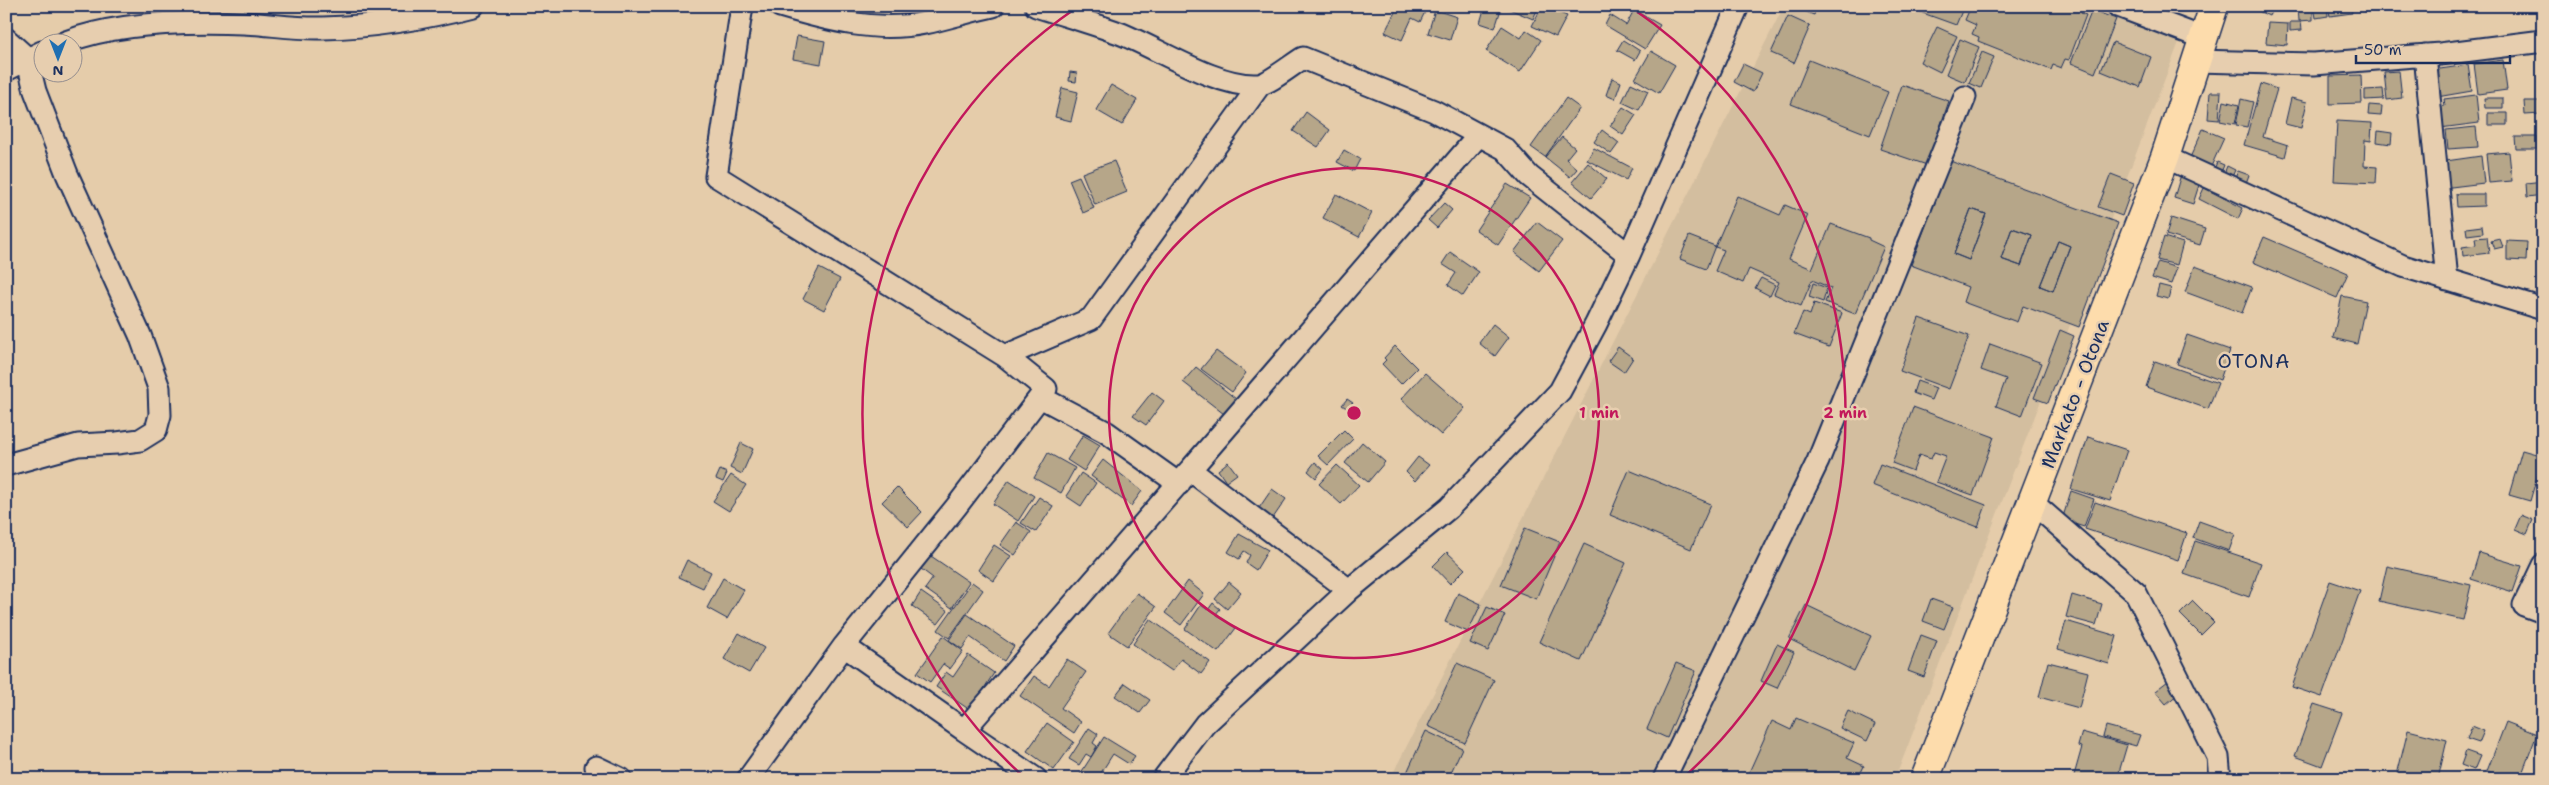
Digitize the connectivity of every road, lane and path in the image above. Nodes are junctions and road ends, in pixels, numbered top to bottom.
1 (473, 6) edge
2 (742, 6) edge
3 (780, 6) edge
4 (993, 6) edge
5 (1036, 6) edge
6 (1738, 6) edge
7 (2118, 6) edge
8 (2214, 6) edge
9 (82, 36) edge
10 (6, 39) edge
11 (2543, 41) edge
12 (2199, 50) junction
13 (32, 53) edge
14 (2425, 55) junction
15 (32, 57) edge
16 (6, 70) edge
17 (35, 82) edge
18 (1259, 86) junction
19 (1965, 97) dead end
20 (1479, 135) junction
21 (2165, 157) junction
22 (1629, 255) junction
23 (2447, 280) junction
24 (2543, 309) edge
25 (1005, 356) junction
26 (1040, 397) junction
27 (6, 465) edge
28 (1184, 477) junction
29 (2033, 503) junction
30 (2543, 565) edge
31 (1349, 590) junction
32 (2543, 612) edge
33 (844, 646) junction
34 (964, 730) junction
35 (596, 767) dead end
36 (621, 779) edge
37 (748, 779) edge
38 (1036, 779) edge
39 (1163, 779) edge
40 (1664, 779) edge
41 (1926, 779) edge
42 (2220, 779) edge

1 - 9 street
2 - 25 street
3 - 4 street
5 - 18 street
6 - 22 street
7 - 12 street
8 - 12 main road, Markato - Otona
10 - 13 street
11 - 14 street
12 - 14 street
12 - 21 main road, Markato - Otona
14 - 23 street
15 - 16 street
17 - 27 street
18 - 20 street
18 - 25 street
19 - 40 street
20 - 22 street
20 - 28 street
21 - 23 street
21 - 29 main road, Markato - Otona
22 - 31 street
23 - 24 street
25 - 26 street
26 - 28 street
26 - 33 street
28 - 31 street
28 - 34 street
29 - 41 main road, Markato - Otona
29 - 42 street
30 - 32 street
31 - 39 street
33 - 34 street
33 - 37 street
34 - 38 street
35 - 36 street

